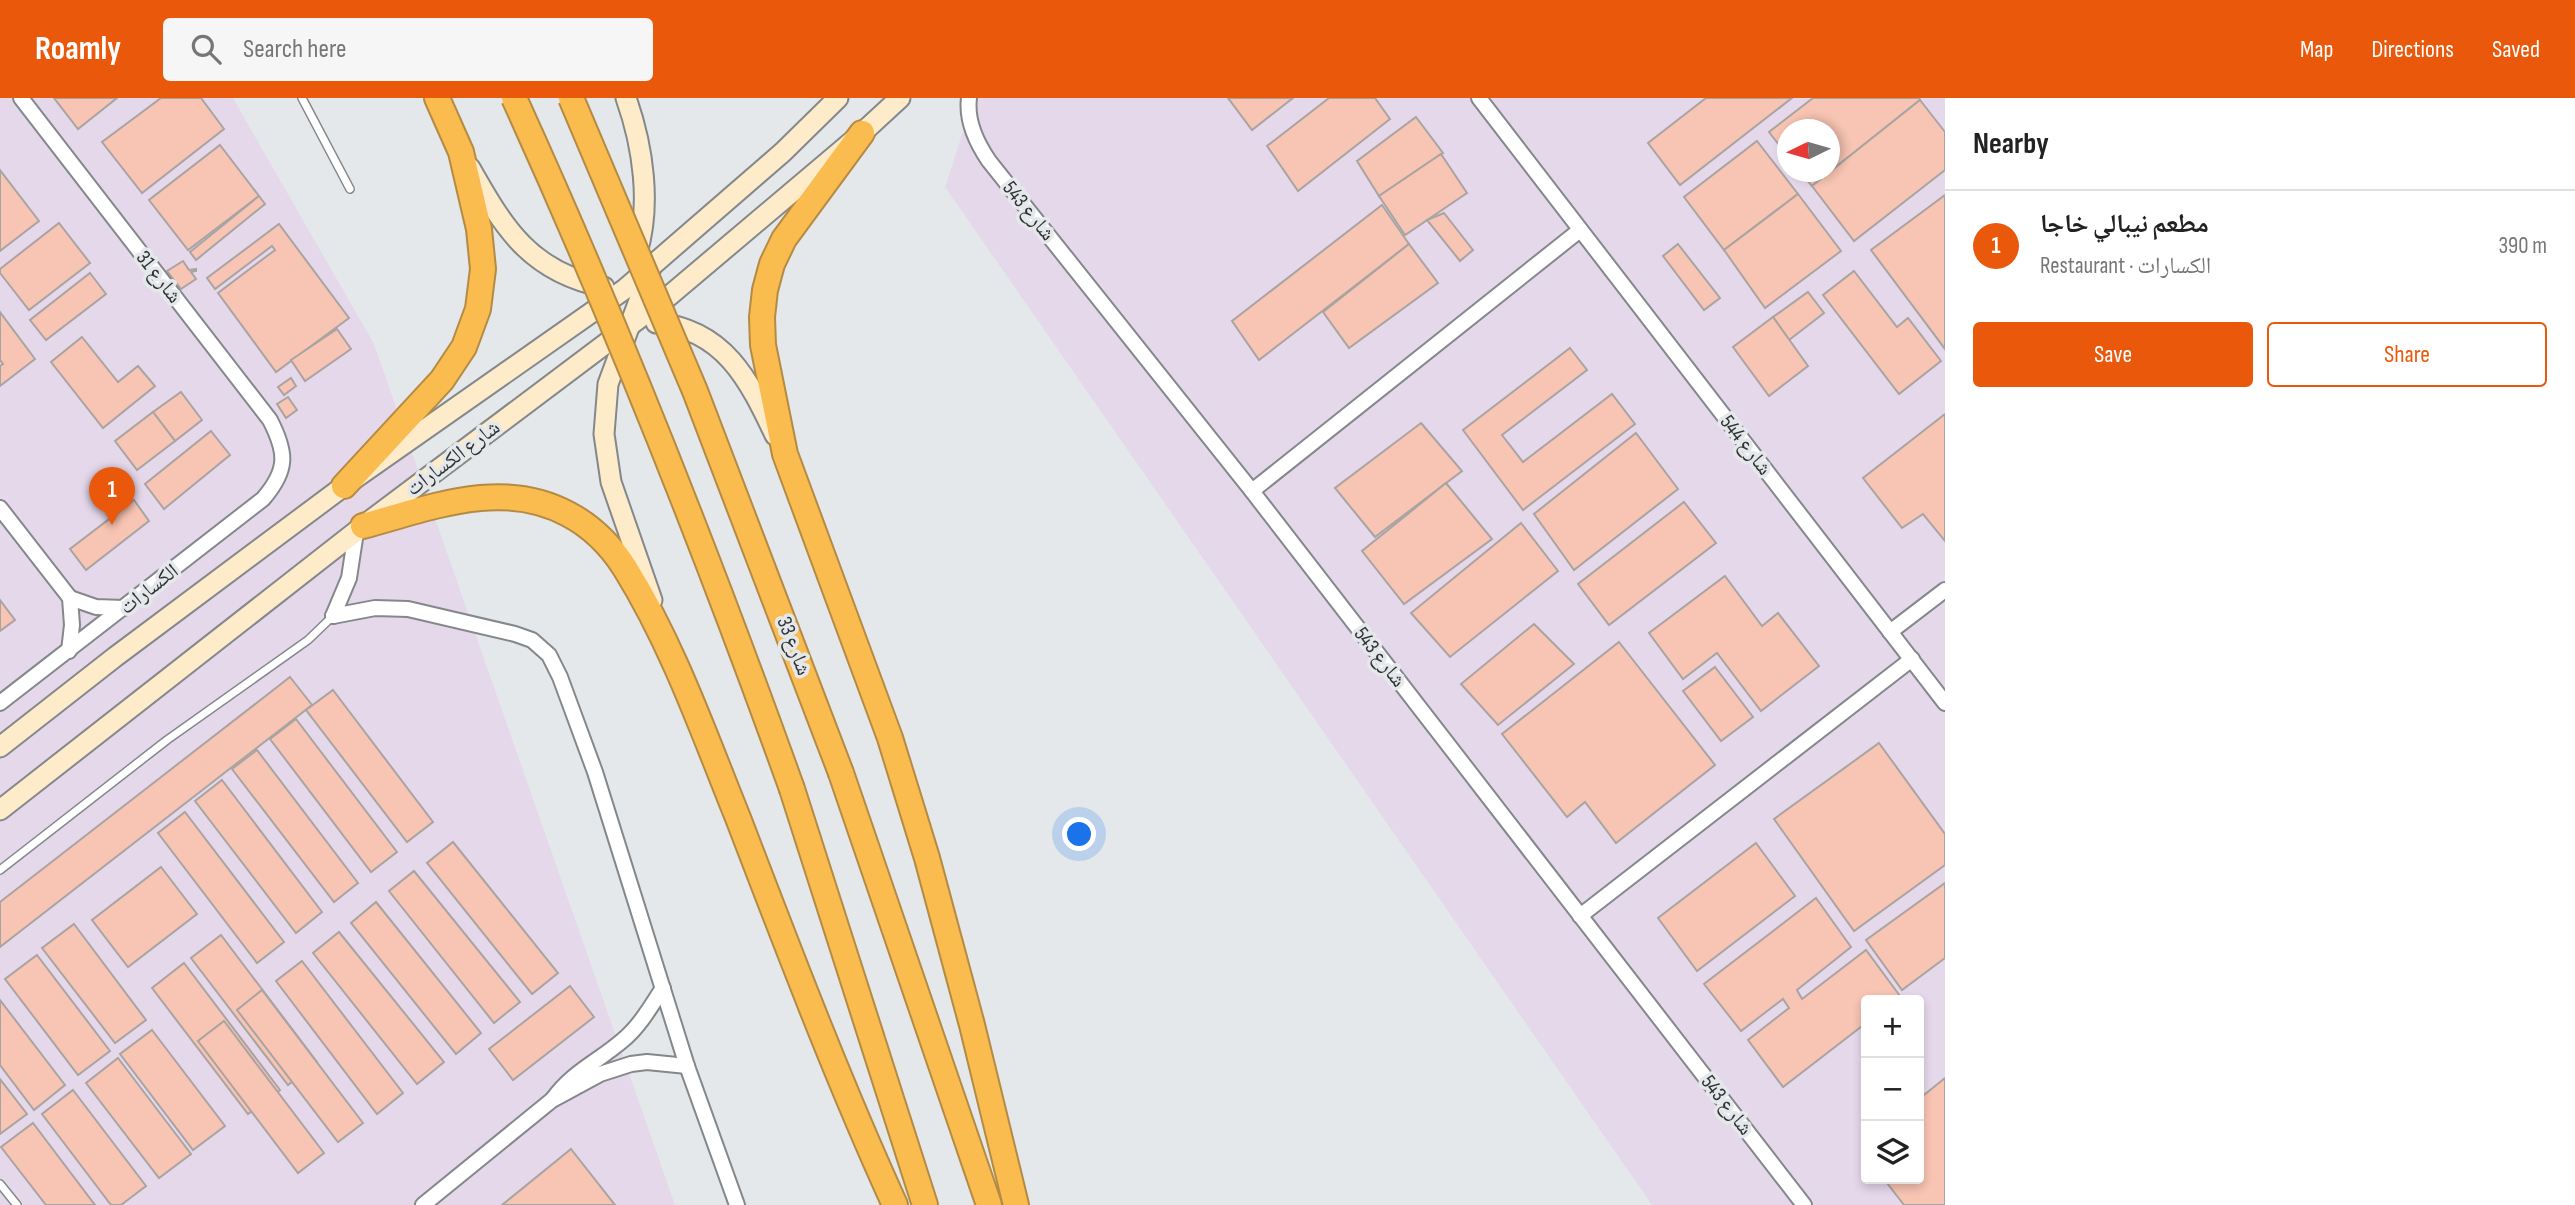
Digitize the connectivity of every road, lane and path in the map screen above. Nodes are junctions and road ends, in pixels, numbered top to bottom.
1 (21, 98) edge
2 (302, 98) edge
3 (437, 98) edge
4 (514, 98) edge
5 (571, 98) edge
6 (626, 98) edge
7 (838, 98) edge
8 (900, 98) edge
9 (1479, 98) edge
10 (969, 101) edge
11 (862, 133) junction
12 (461, 152) junction
13 (350, 189) dead end
14 (1580, 230) junction
15 (634, 291) junction
16 (668, 296) junction
17 (587, 314) junction
18 (624, 319) junction
19 (785, 454) junction
20 (283, 463) joint
21 (344, 486) junction
22 (1252, 491) junction
23 (0, 508) edge
24 (359, 529) junction
25 (1945, 590) edge
26 (70, 598) junction
27 (124, 608) junction
28 (333, 615) junction
29 (1891, 632) junction
30 (666, 644) junction
31 (68, 651) junction
32 (1912, 659) junction
33 (1945, 703) edge
34 (0, 704) edge
35 (0, 747) edge
36 (0, 810) edge
37 (0, 870) edge
38 (1580, 916) junction
39 (663, 988) junction
40 (687, 1066) junction
41 (552, 1100) junction
42 (0, 1184) edge
43 (3, 1194) edge
44 (17, 1205) edge
45 (423, 1205) edge
46 (737, 1205) edge
47 (895, 1205) edge
48 (925, 1205) edge
49 (989, 1205) edge
50 (1016, 1205) edge
51 (1804, 1205) edge

1 - 20 street, شارع 31
2 - 13 lane
3 - 12 highway
4 - 48 highway, bridge
5 - 49 highway, شارع 33, bridge
6 - 15 street
7 - 15 street, شارع الكسارات
8 - 11 street, شارع الكسارات
9 - 14 street, شارع 544
10 - 22 street, شارع 543
11 - 16 street, شارع الكسارات
11 - 19 highway
12 - 15 street
12 - 21 highway
14 - 22 street
14 - 29 street, شارع 544
15 - 16 street
15 - 17 street, شارع الكسارات
15 - 18 street
16 - 18 street, شارع الكسارات
17 - 18 street
17 - 21 street, شارع الكسارات
18 - 19 street
18 - 24 street, شارع الكسارات
18 - 30 street
19 - 50 highway
20 - 27 street, الكسارات
21 - 35 street, شارع الكسارات
22 - 38 street, شارع 543
23 - 26 street
24 - 28 street
24 - 30 highway
24 - 36 street, شارع الكسارات
25 - 29 street
26 - 27 street
26 - 31 street
27 - 31 street, الكسارات
28 - 37 lane
28 - 39 street
29 - 32 street, شارع 544
30 - 47 highway
31 - 34 street, الكسارات
32 - 33 street, شارع 544
32 - 38 street
38 - 51 street, شارع 543
39 - 40 street
39 - 41 street
40 - 41 street
40 - 46 street
41 - 45 street
42 - 43 lane
43 - 44 lane

